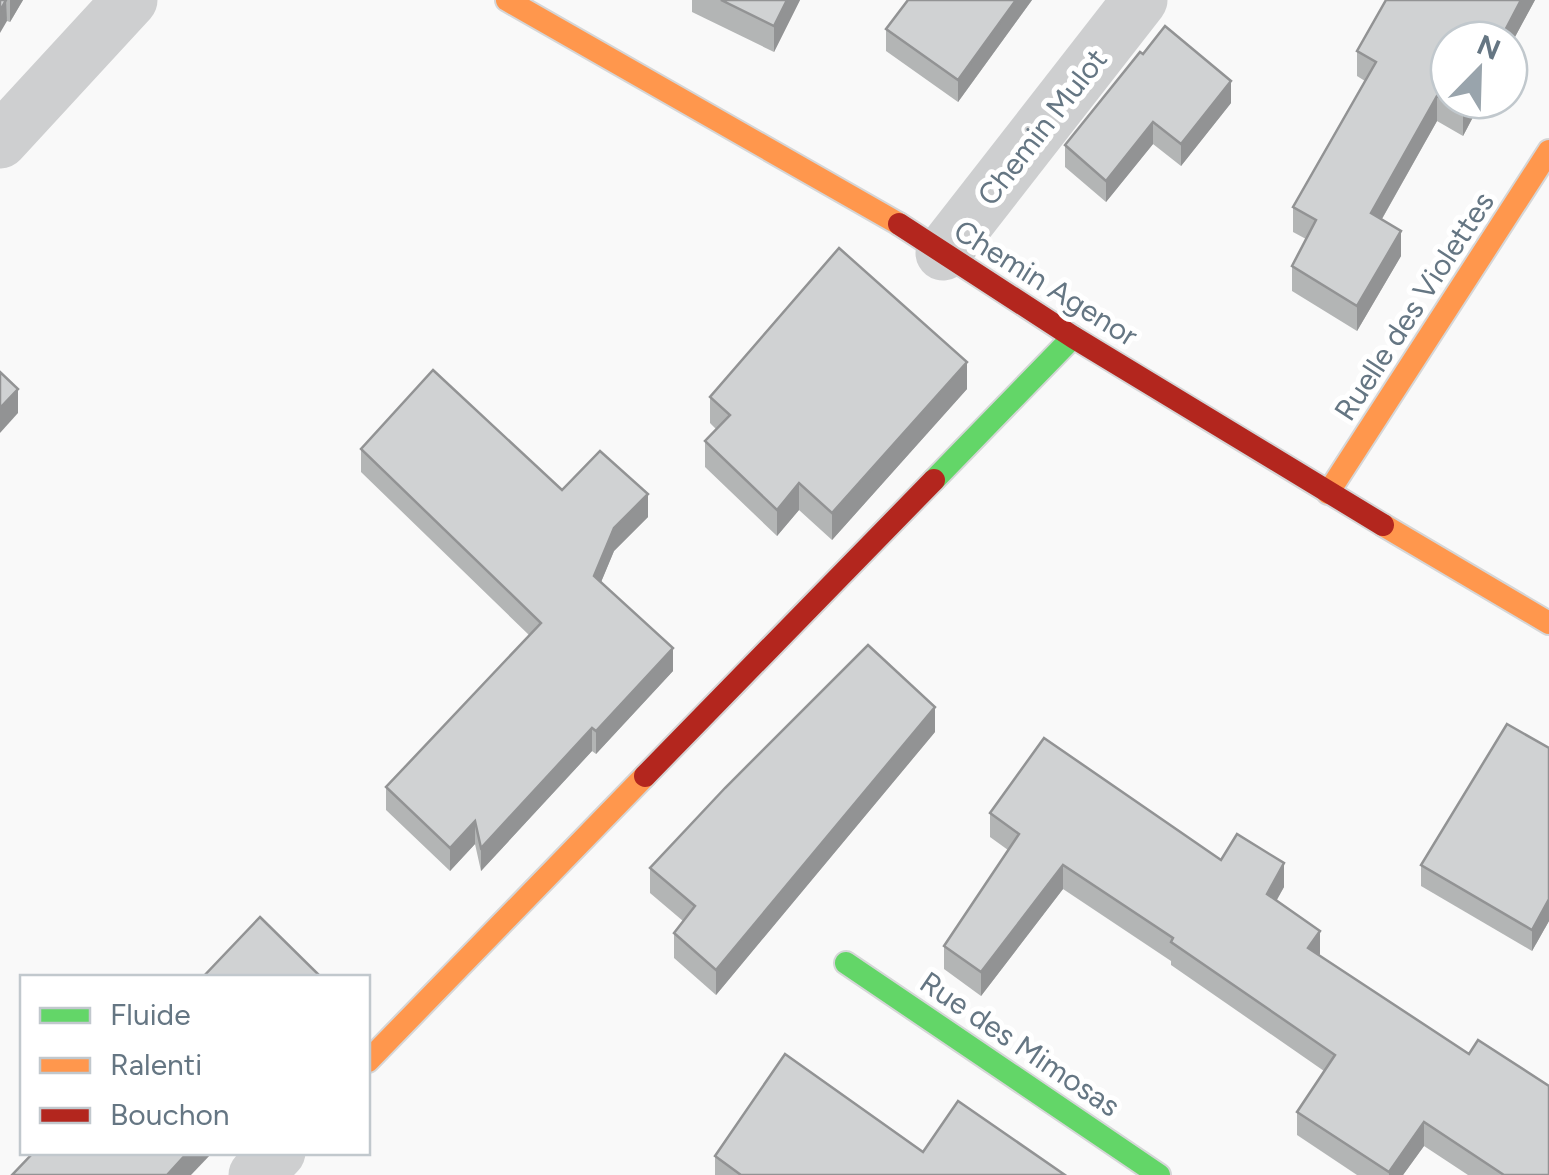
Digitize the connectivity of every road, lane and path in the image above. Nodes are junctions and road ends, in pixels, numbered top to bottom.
1 (130, 0) edge
2 (507, 0) edge
3 (1140, 0) edge
4 (0, 141) edge
5 (1549, 151) edge
6 (943, 253) junction
7 (1074, 337) junction
8 (1328, 493) junction
9 (1549, 623) edge
10 (846, 963) dead end
11 (370, 1060) edge
12 (275, 1155) edge
13 (256, 1175) edge
14 (1160, 1175) edge

1 - 4 street
2 - 6 street, Chemin Agenor
3 - 6 street, Chemin Mulot
5 - 8 street, Ruelle des Violettes
6 - 7 street, Chemin Agenor
7 - 8 street, Chemin Agenor
7 - 11 street
8 - 9 street, Chemin Agenor
10 - 14 street, Rue des Mimosas
12 - 13 street

